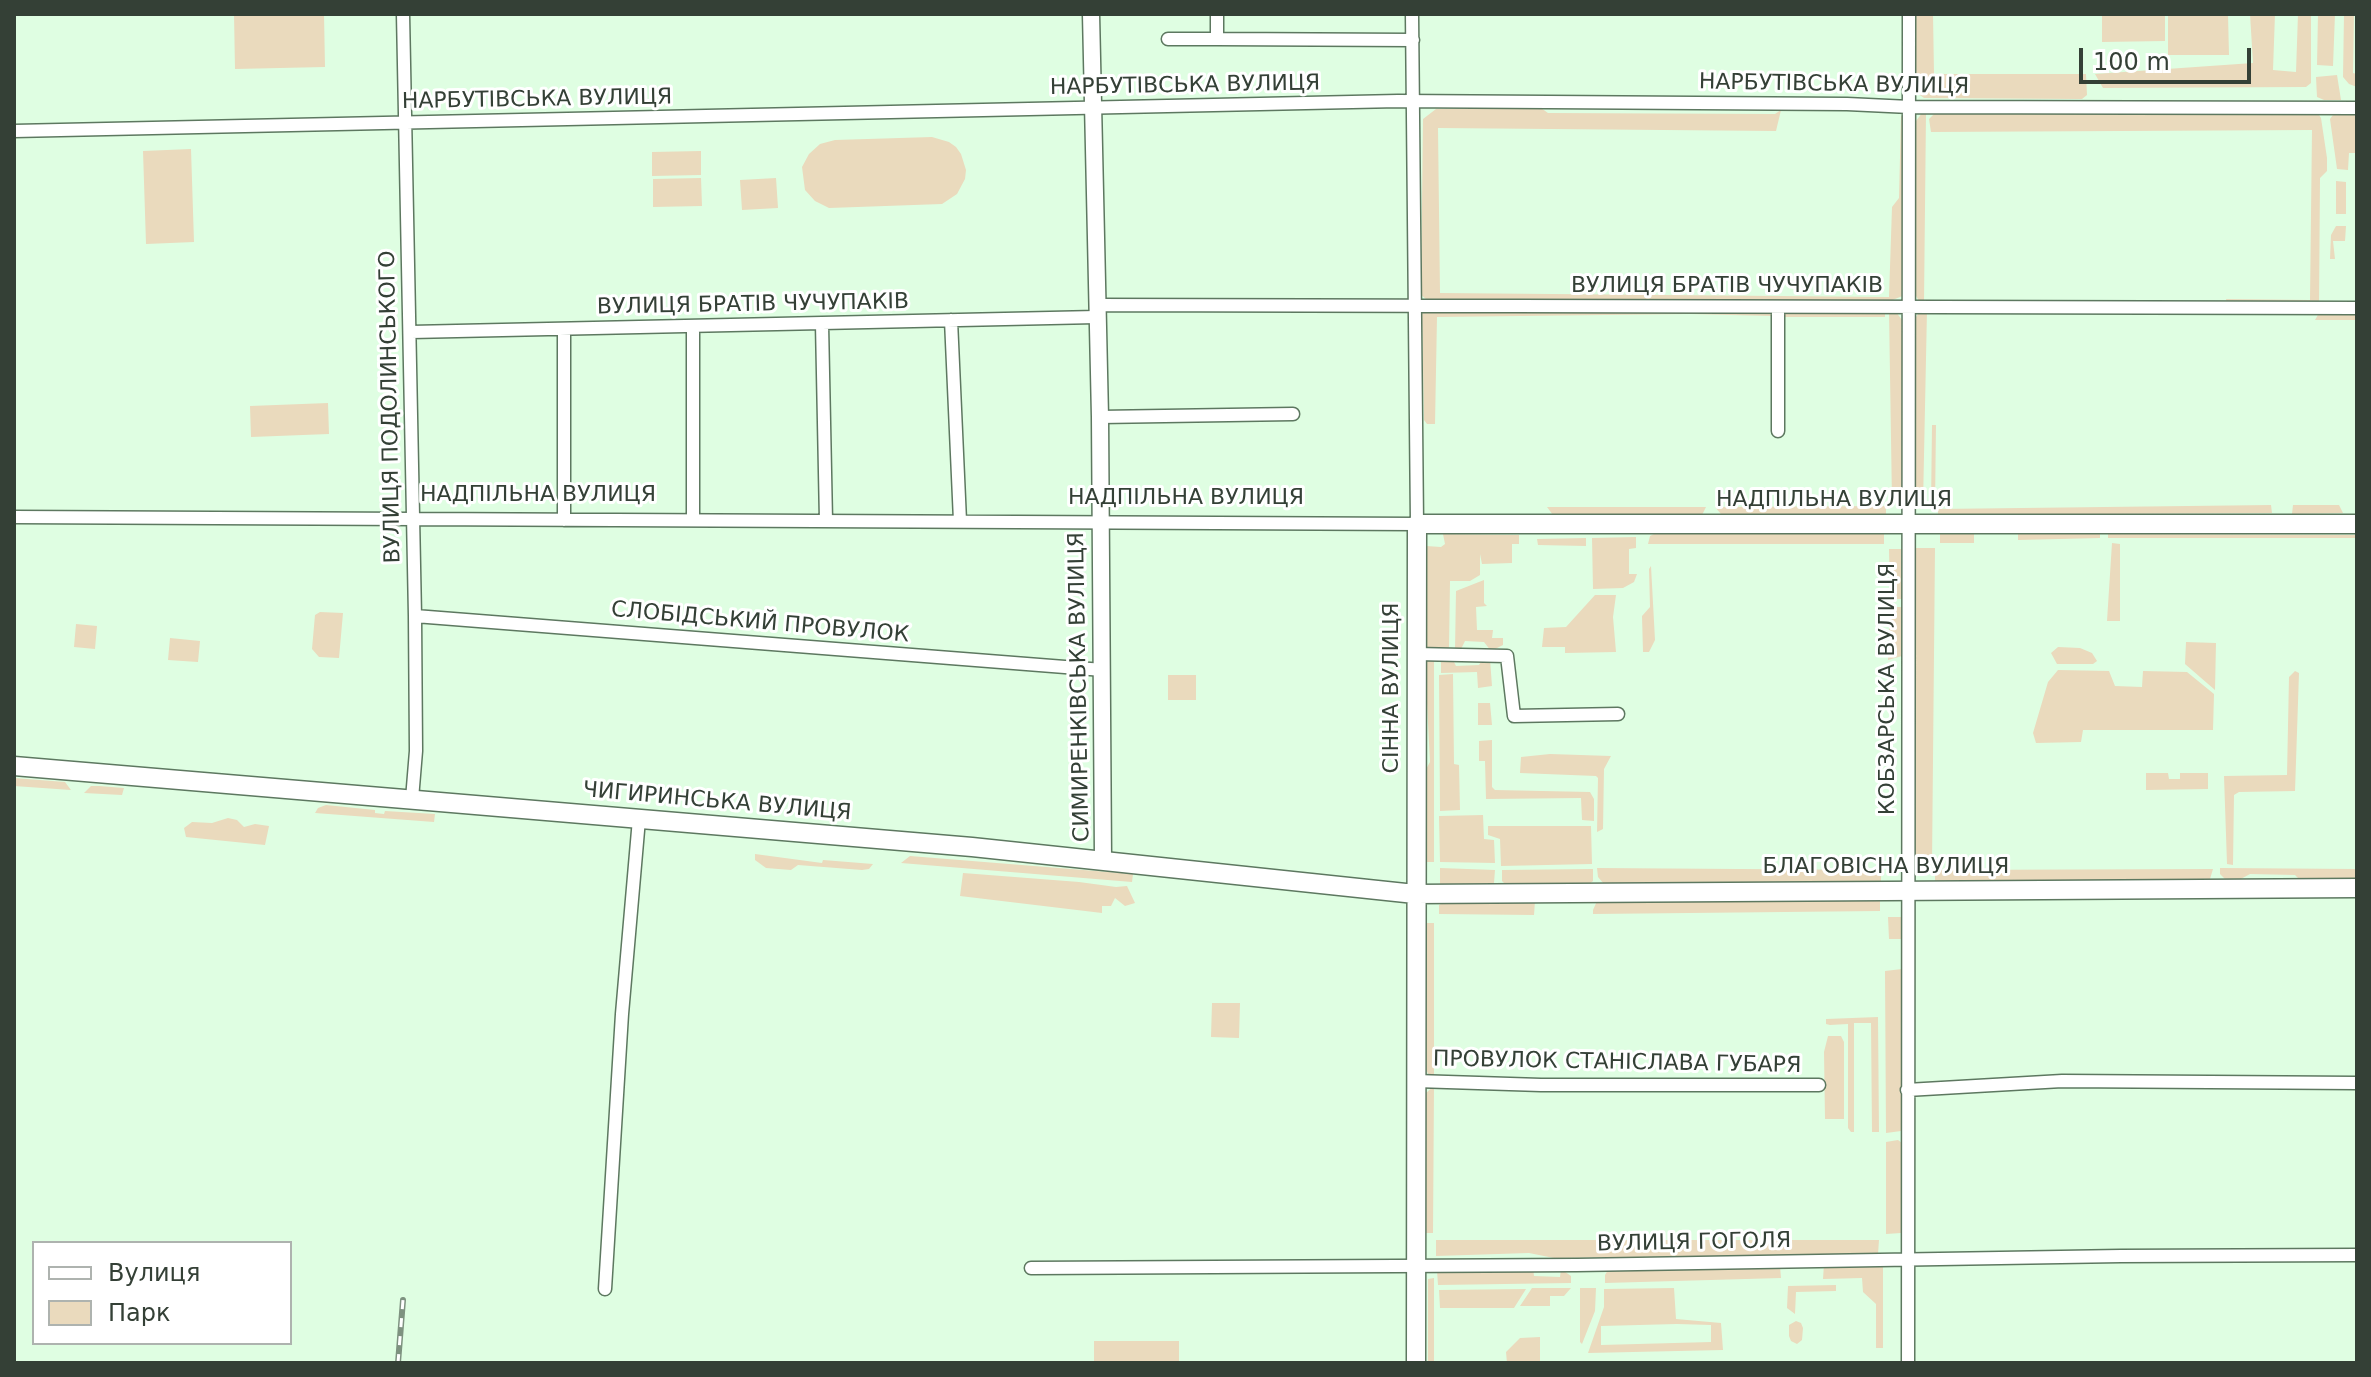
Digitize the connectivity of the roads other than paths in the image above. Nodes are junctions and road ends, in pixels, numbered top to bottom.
1 (403, 14) edge
2 (1091, 14) edge
3 (1217, 14) edge
4 (1412, 14) edge
5 (1909, 14) edge
6 (1168, 39) dead end
7 (1217, 39) junction
8 (1413, 40) junction
9 (1413, 102) junction
10 (1910, 107) junction
11 (1093, 108) junction
12 (2357, 108) edge
13 (407, 123) junction
14 (14, 131) edge
15 (1415, 305) junction
16 (1909, 306) junction
17 (1778, 307) junction
18 (2357, 308) edge
19 (1096, 311) junction
20 (951, 320) junction
21 (822, 324) junction
22 (693, 327) junction
23 (564, 329) junction
24 (411, 332) junction
25 (1293, 414) dead end
26 (1100, 417) junction
27 (1778, 431) dead end
28 (14, 517) edge
29 (413, 519) junction
30 (564, 520) junction
31 (693, 520) junction
32 (826, 521) junction
33 (960, 521) junction
34 (1100, 522) junction
35 (1417, 524) junction
36 (1907, 524) junction
37 (2357, 524) edge
38 (415, 616) junction
39 (1416, 654) junction
40 (1103, 670) junction
41 (1618, 714) dead end
42 (14, 766) edge
43 (412, 799) junction
44 (639, 819) junction
45 (1103, 859) junction
46 (2357, 888) edge
47 (1908, 892) junction
48 (1415, 894) junction
49 (1416, 1081) junction
50 (2357, 1083) edge
51 (1819, 1085) dead end
52 (1907, 1090) junction
53 (2357, 1255) edge
54 (1907, 1259) junction
55 (1416, 1264) junction
56 (1031, 1268) dead end
57 (605, 1289) dead end
58 (1416, 1363) edge
59 (1908, 1363) edge

1 - 13 street, ВУЛИЦЯ ПОДОЛИНСЬКОГО
2 - 11 street, СИМИРЕНКІВСЬКА ВУЛИЦЯ
3 - 7 street
4 - 8 street, СІННА ВУЛИЦЯ
5 - 10 street, КОБЗАРСЬКА ВУЛИЦЯ
6 - 7 street
7 - 8 street
8 - 9 street, СІННА ВУЛИЦЯ
9 - 10 street, НАРБУТІВСЬКА ВУЛИЦЯ
9 - 11 street, НАРБУТІВСЬКА ВУЛИЦЯ
9 - 15 street, СІННА ВУЛИЦЯ
10 - 12 street, НАРБУТІВСЬКА ВУЛИЦЯ
10 - 16 street, КОБЗАРСЬКА ВУЛИЦЯ
11 - 13 street, НАРБУТІВСЬКА ВУЛИЦЯ
11 - 19 street, СИМИРЕНКІВСЬКА ВУЛИЦЯ
13 - 14 street, НАРБУТІВСЬКА ВУЛИЦЯ
13 - 24 street, ВУЛИЦЯ ПОДОЛИНСЬКОГО
15 - 17 street, ВУЛИЦЯ БРАТІВ ЧУЧУПАКІВ
15 - 19 street, ВУЛИЦЯ БРАТІВ ЧУЧУПАКІВ
15 - 35 street, СІННА ВУЛИЦЯ
16 - 17 street, ВУЛИЦЯ БРАТІВ ЧУЧУПАКІВ
16 - 18 street, ВУЛИЦЯ БРАТІВ ЧУЧУПАКІВ
16 - 36 street, КОБЗАРСЬКА ВУЛИЦЯ
17 - 27 street
19 - 20 street, ВУЛИЦЯ БРАТІВ ЧУЧУПАКІВ
19 - 26 street, СИМИРЕНКІВСЬКА ВУЛИЦЯ
20 - 21 street, ВУЛИЦЯ БРАТІВ ЧУЧУПАКІВ
20 - 33 street
21 - 22 street, ВУЛИЦЯ БРАТІВ ЧУЧУПАКІВ
21 - 32 street
22 - 23 street, ВУЛИЦЯ БРАТІВ ЧУЧУПАКІВ
22 - 31 street
23 - 24 street, ВУЛИЦЯ БРАТІВ ЧУЧУПАКІВ
23 - 30 street
24 - 29 street, ВУЛИЦЯ ПОДОЛИНСЬКОГО
25 - 26 street
26 - 34 street, СИМИРЕНКІВСЬКА ВУЛИЦЯ
28 - 29 street, НАДПІЛЬНА ВУЛИЦЯ
29 - 30 street, НАДПІЛЬНА ВУЛИЦЯ
29 - 38 street, ВУЛИЦЯ ПОДОЛИНСЬКОГО
30 - 31 street, НАДПІЛЬНА ВУЛИЦЯ
31 - 32 street, НАДПІЛЬНА ВУЛИЦЯ
32 - 33 street, НАДПІЛЬНА ВУЛИЦЯ
33 - 34 street, НАДПІЛЬНА ВУЛИЦЯ
34 - 35 street, НАДПІЛЬНА ВУЛИЦЯ
34 - 40 street, СИМИРЕНКІВСЬКА ВУЛИЦЯ
35 - 36 main road, НАДПІЛЬНА ВУЛИЦЯ
35 - 39 main road, СІННА ВУЛИЦЯ
36 - 37 main road, НАДПІЛЬНА ВУЛИЦЯ
36 - 47 street, КОБЗАРСЬКА ВУЛИЦЯ
38 - 40 street, СЛОБІДСЬКИЙ ПРОВУЛОК
38 - 43 street, ВУЛИЦЯ ПОДОЛИНСЬКОГО
39 - 41 street
39 - 48 main road, СІННА ВУЛИЦЯ
40 - 45 street, СИМИРЕНКІВСЬКА ВУЛИЦЯ
42 - 43 main road, ЧИГИРИНСЬКА ВУЛИЦЯ
43 - 44 main road, ЧИГИРИНСЬКА ВУЛИЦЯ
44 - 45 main road, ЧИГИРИНСЬКА ВУЛИЦЯ
44 - 57 street
45 - 48 main road, ЧИГИРИНСЬКА ВУЛИЦЯ
46 - 47 main road, БЛАГОВІСНА ВУЛИЦЯ
47 - 48 main road, БЛАГОВІСНА ВУЛИЦЯ
47 - 52 street, КОБЗАРСЬКА ВУЛИЦЯ
48 - 49 main road, СІННА ВУЛИЦЯ
49 - 51 street, ПРОВУЛОК СТАНІСЛАВА ГУБАРЯ
49 - 55 main road, СІННА ВУЛИЦЯ
50 - 52 street
52 - 54 street, КОБЗАРСЬКА ВУЛИЦЯ
53 - 54 street, ВУЛИЦЯ ГОГОЛЯ
54 - 55 street, ВУЛИЦЯ ГОГОЛЯ
54 - 59 street, КОБЗАРСЬКА ВУЛИЦЯ
55 - 56 street, ВУЛИЦЯ ГОГОЛЯ
55 - 58 main road, СІННА ВУЛИЦЯ

